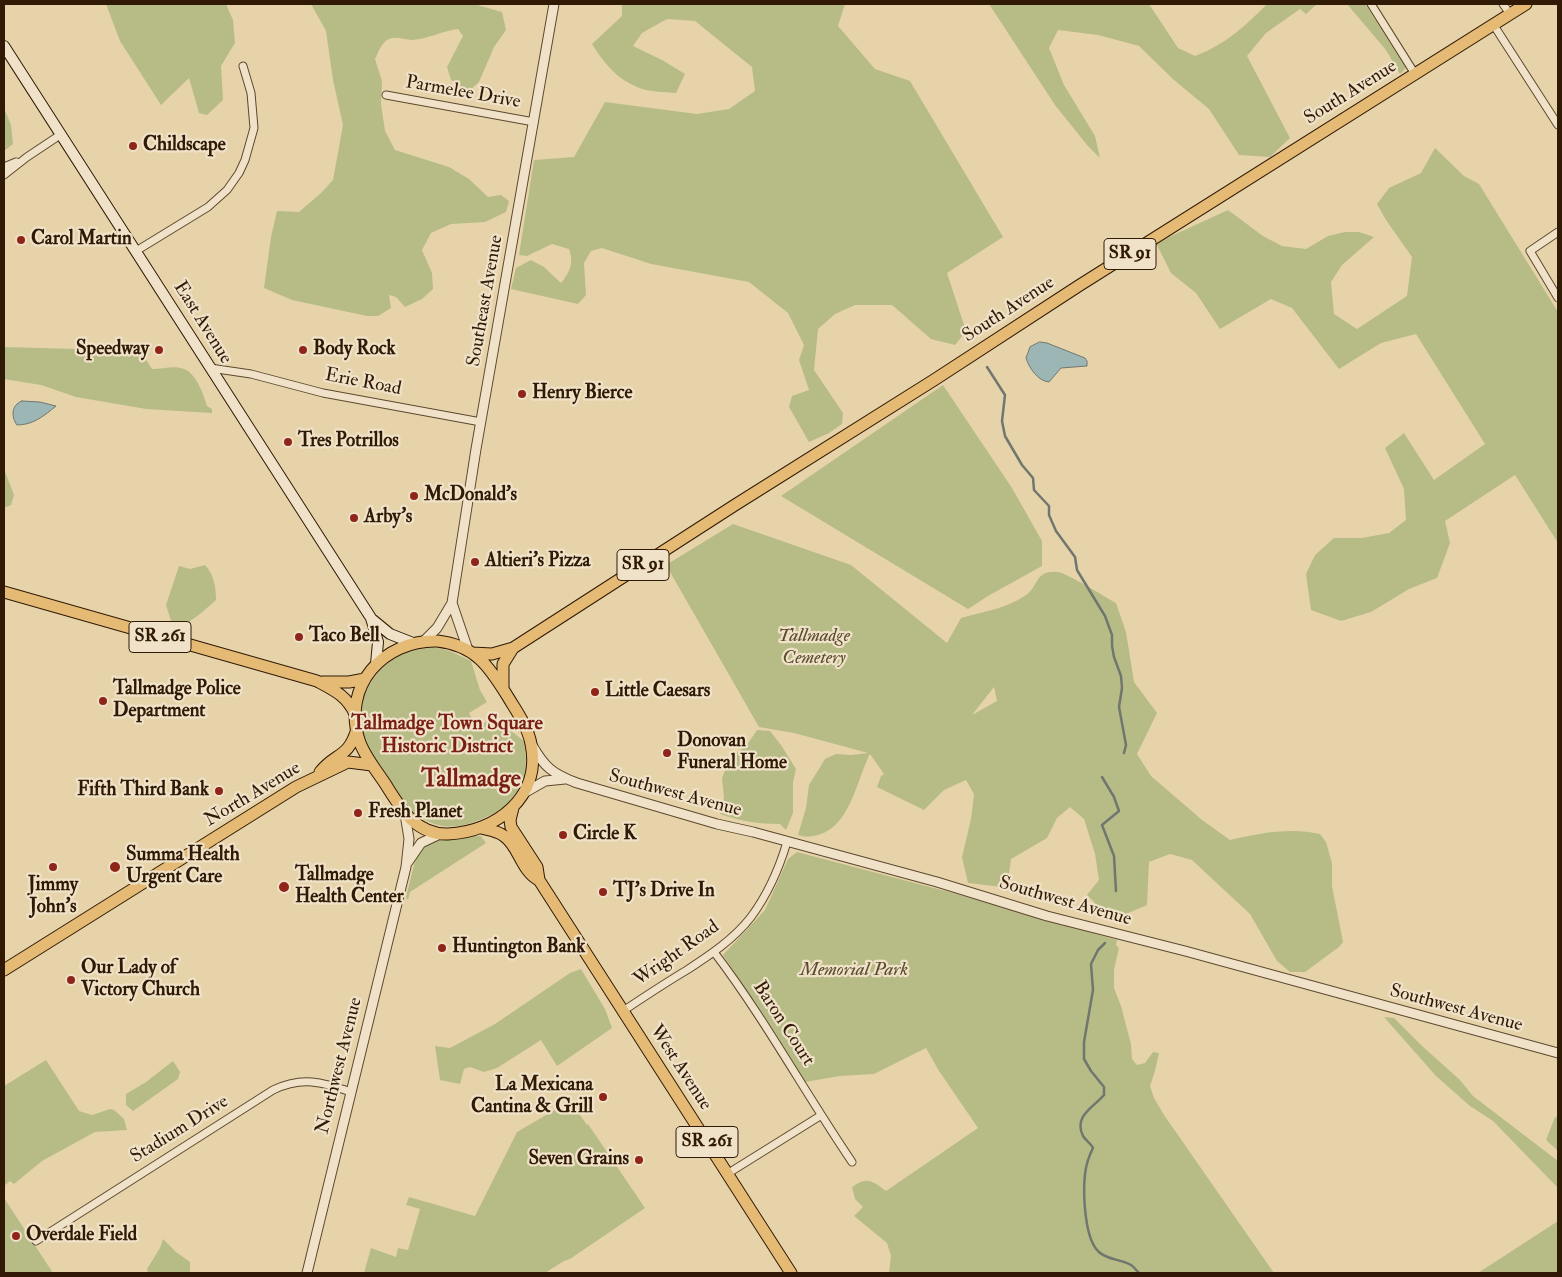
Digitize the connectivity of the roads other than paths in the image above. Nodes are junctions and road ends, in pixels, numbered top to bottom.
1 (554, 4) edge
2 (1371, 4) edge
3 (1526, 4) edge
4 (1506, 9) edge
5 (1493, 24) junction
6 (4, 46) edge
7 (243, 66) dead end
8 (1415, 74) junction
9 (386, 95) dead end
10 (534, 122) junction
11 (1558, 125) edge
12 (60, 135) junction
13 (28, 156) junction
14 (4, 167) edge
15 (4, 175) edge
16 (1558, 232) edge
17 (136, 251) junction
18 (1558, 298) edge
19 (210, 368) junction
20 (481, 422) junction
21 (4, 592) edge
22 (452, 603) junction
23 (370, 618) junction
24 (418, 643) junction
25 (513, 648) junction
26 (470, 652) junction
27 (376, 664) junction
28 (365, 679) junction
29 (317, 681) junction
30 (503, 689) junction
31 (355, 714) junction
32 (357, 729) junction
33 (532, 745) junction
34 (372, 765) junction
35 (317, 776) junction
36 (565, 779) junction
37 (523, 793) junction
38 (514, 806) junction
39 (405, 814) junction
40 (481, 828) junction
41 (440, 834) junction
42 (787, 842) junction
43 (406, 867) junction
44 (539, 880) junction
45 (714, 952) junction
46 (4, 970) edge
47 (623, 1011) junction
48 (1558, 1053) edge
49 (351, 1092) junction
50 (820, 1116) junction
51 (852, 1162) dead end
52 (727, 1174) junction
53 (36, 1240) dead end
54 (307, 1273) edge
55 (792, 1273) edge

1 - 10 street, Southeast Avenue
2 - 8 street
3 - 4 main road, South Avenue / SR 91
4 - 5 main road, South Avenue / SR 91
5 - 8 main road, South Avenue / SR 91
5 - 11 street
6 - 12 main road, East Avenue
7 - 17 street
8 - 25 main road, South Avenue / SR 91
9 - 10 street, Parmelee Drive
10 - 20 street, Southeast Avenue
12 - 13 street
12 - 17 main road, East Avenue
13 - 14 street
13 - 15 street
16 - 18 street
17 - 19 main road, East Avenue
19 - 20 street, Erie Road
19 - 23 main road, East Avenue
20 - 22 street, Southeast Avenue
21 - 29 main road, SR 261
22 - 24 street, Southeast Avenue
22 - 26 street, Southeast Avenue
23 - 24 main road, East Avenue
23 - 27 main road, East Avenue
24 - 26 main road, SR 91
24 - 27 main road, SR 91
25 - 26 main road, South Avenue / SR 91
25 - 30 main road
26 - 30 main road
27 - 28 main road, SR 91
28 - 29 main road, SR 261
28 - 31 main road, SR 91
29 - 31 main road, SR 261
30 - 33 main road
31 - 32 main road, SR 91
32 - 34 main road
32 - 35 main road, North Avenue
33 - 36 street, Southwest Avenue
33 - 37 main road
34 - 35 main road, North Avenue
34 - 39 main road
35 - 46 main road, North Avenue
36 - 37 street, Southwest Avenue
36 - 42 street, Southwest Avenue
37 - 38 main road
38 - 40 main road
38 - 44 main road, West Avenue / SR 261
39 - 41 main road
39 - 43 street, Northwest Avenue
40 - 41 main road
40 - 44 main road, West Avenue / SR 261
41 - 43 street, Northwest Avenue
42 - 45 street, Wright Road
42 - 48 street, Southwest Avenue
43 - 49 street, Northwest Avenue
44 - 47 main road, West Avenue / SR 261
45 - 47 street, Wright Road
45 - 50 street, Baron Court
47 - 52 main road, West Avenue / SR 261
49 - 53 street, Stadium Drive
49 - 54 street, Northwest Avenue
50 - 51 street, Baron Court
50 - 52 street
52 - 55 main road, West Avenue / SR 261

